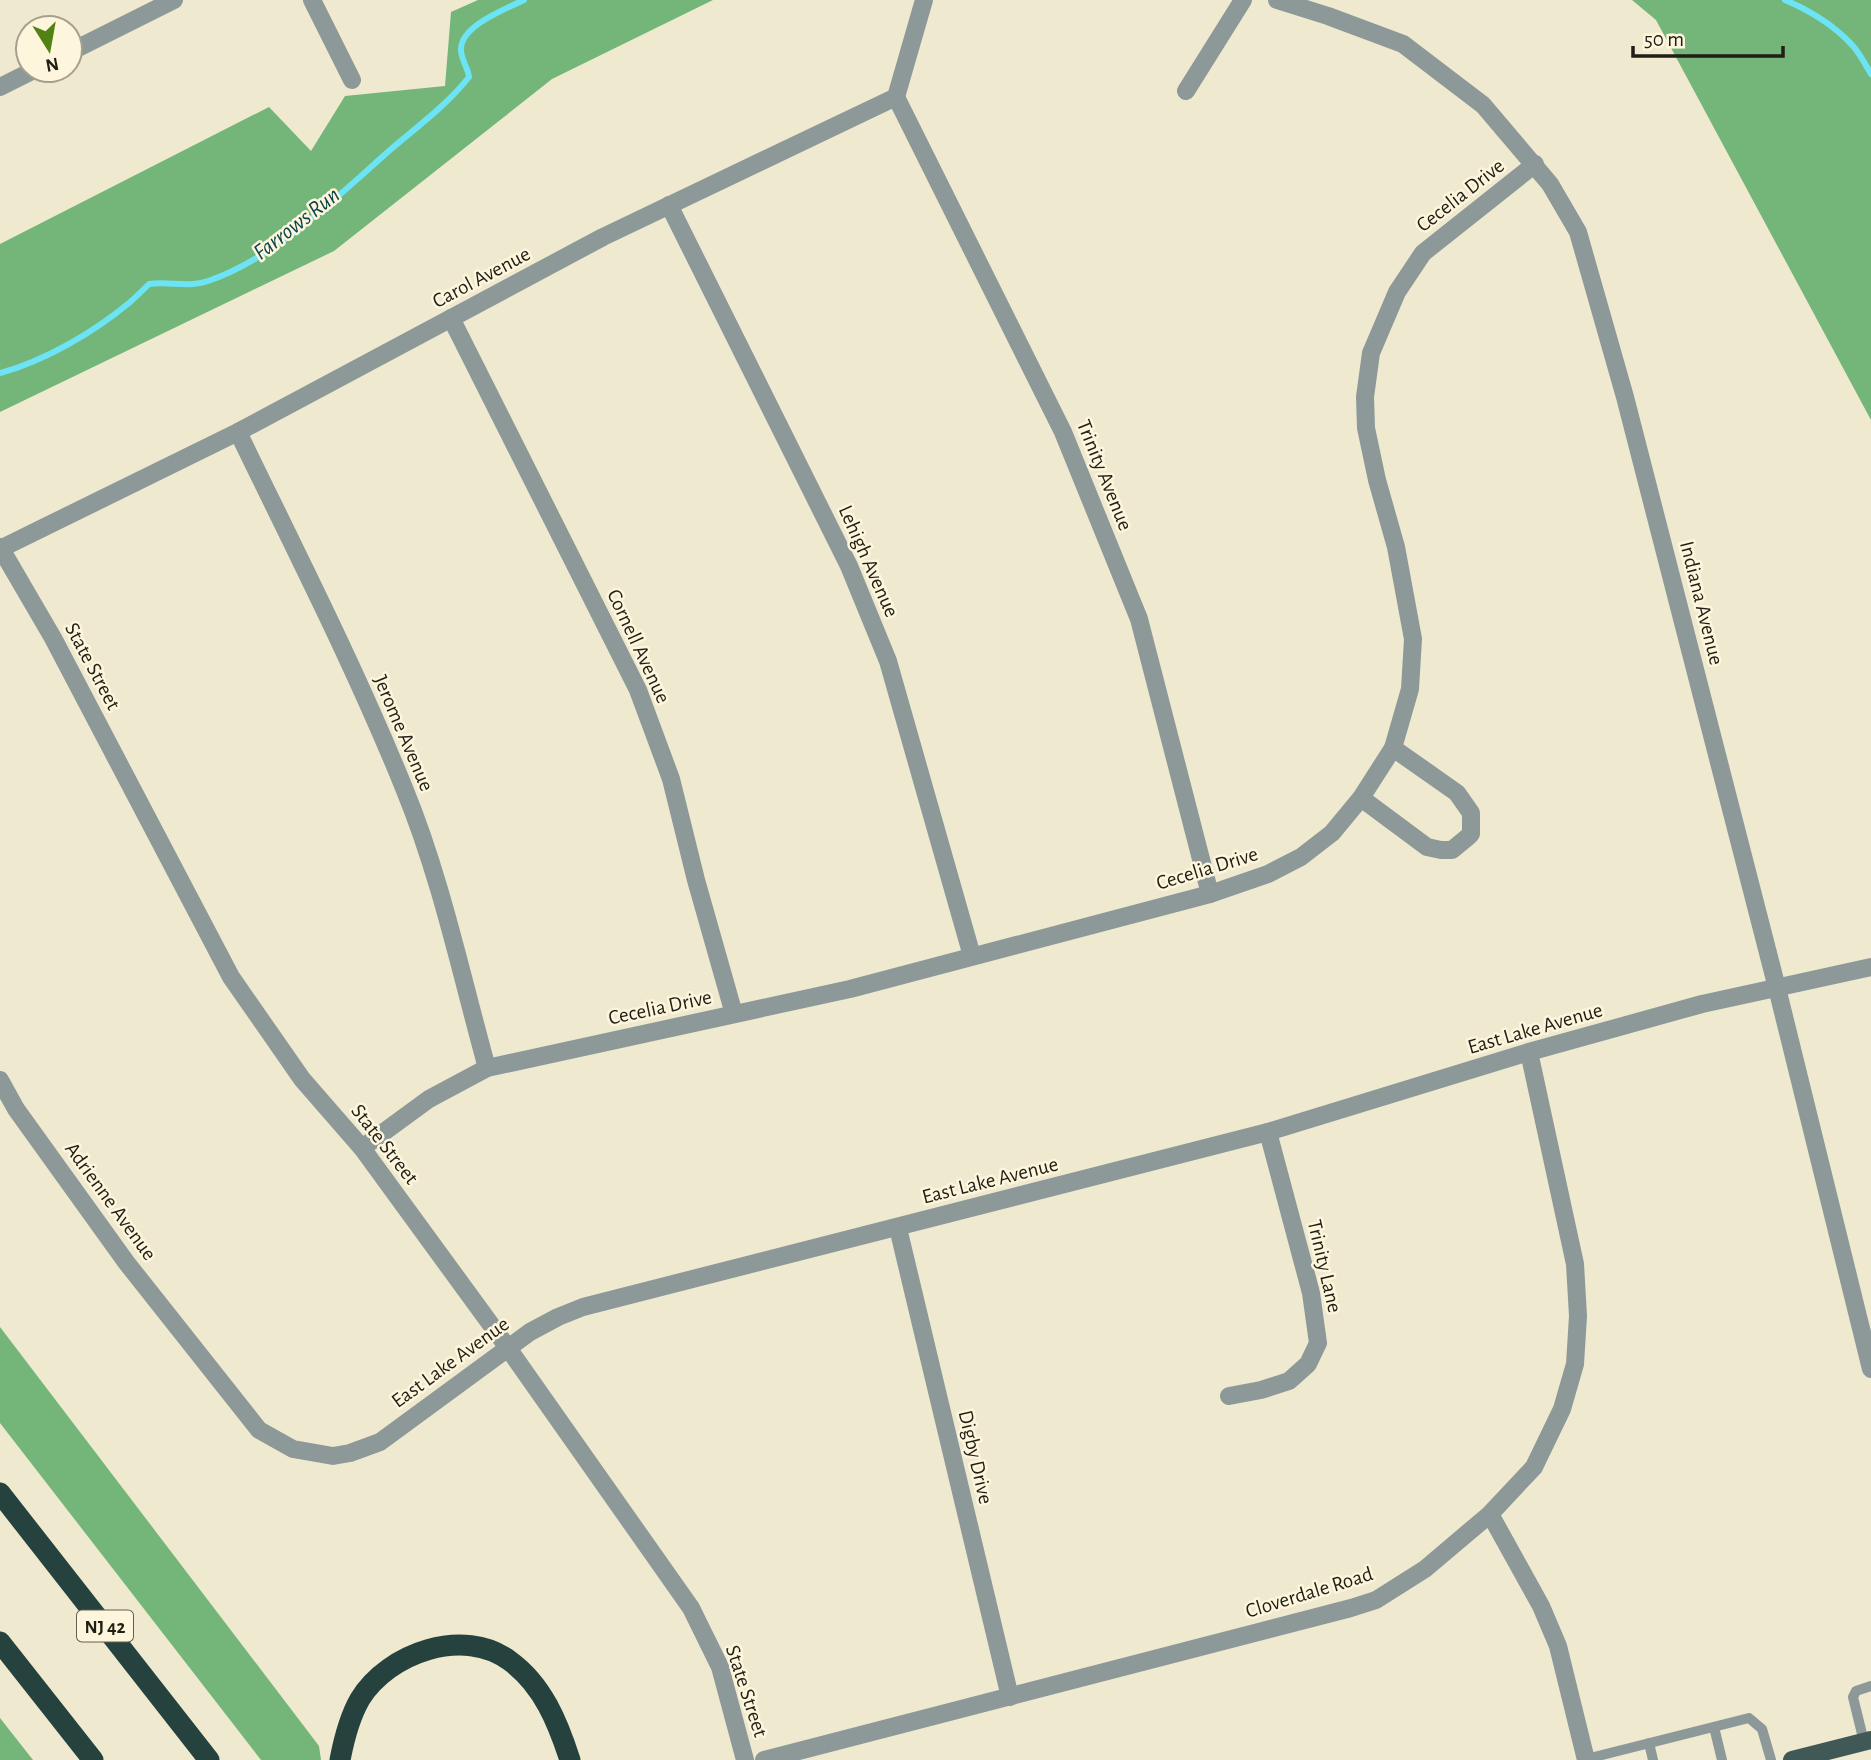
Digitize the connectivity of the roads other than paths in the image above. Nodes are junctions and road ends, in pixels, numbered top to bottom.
1 (173, 0) edge
2 (312, 0) edge
3 (923, 0) edge
4 (1243, 0) edge
5 (1277, 0) edge
6 (84, 45) edge
7 (352, 80) dead end
8 (1186, 91) dead end
9 (897, 97) junction
10 (1535, 164) junction
11 (669, 205) junction
12 (451, 318) junction
13 (238, 432) junction
14 (0, 548) edge
15 (1393, 748) junction
16 (1361, 798) junction
17 (1210, 894) junction
18 (972, 956) junction
19 (1871, 967) edge
20 (1777, 988) junction
21 (734, 1014) junction
22 (1528, 1052) junction
23 (487, 1068) junction
24 (0, 1080) edge
25 (1268, 1132) junction
26 (362, 1147) junction
27 (898, 1228) junction
28 (192, 1345) joint
29 (508, 1348) junction
30 (1871, 1369) edge
31 (1229, 1396) dead end
32 (0, 1493) edge
33 (1490, 1514) junction
34 (0, 1642) edge
35 (1871, 1686) edge
36 (1010, 1697) junction
37 (1714, 1727) junction
38 (1867, 1741) edge
39 (1649, 1743) junction
40 (93, 1760) edge
41 (209, 1760) edge
42 (340, 1760) edge
43 (570, 1760) edge
44 (745, 1760) edge
45 (764, 1760) edge
46 (1586, 1760) edge
47 (1653, 1760) edge
48 (1722, 1760) edge
49 (1771, 1760) edge
50 (1792, 1760) edge

1 - 6 street
2 - 7 street
3 - 9 street
4 - 8 street
5 - 10 street, Indiana Avenue
9 - 11 street, Carol Avenue
9 - 17 street, Trinity Avenue
10 - 15 street, Cecelia Drive
10 - 20 street, Indiana Avenue
11 - 12 street, Carol Avenue
11 - 18 street, Lehigh Avenue
12 - 13 street, Carol Avenue
12 - 21 street, Cornell Avenue
13 - 14 street, Carol Avenue
13 - 23 street, Jerome Avenue
14 - 26 street, State Street
15 - 16 street, Cecelia Drive
15 - 16 street
16 - 17 street, Cecelia Drive
17 - 18 street, Cecelia Drive
18 - 21 street, Cecelia Drive
19 - 20 street, East Lake Avenue
20 - 22 street, East Lake Avenue
20 - 30 street, Indiana Avenue
21 - 23 street, Cecelia Drive
22 - 25 street, East Lake Avenue
22 - 33 street, Cloverdale Road
23 - 26 street, Cecelia Drive
24 - 28 street, Adrienne Avenue
25 - 27 street, East Lake Avenue
25 - 31 street, Trinity Lane
26 - 29 street, State Street
27 - 29 street, East Lake Avenue
27 - 36 street, Digby Drive
28 - 29 street, East Lake Avenue
29 - 44 street, State Street
32 - 41 highway, NJ 42
33 - 36 street, Cloverdale Road
33 - 46 street
34 - 40 highway
35 - 38 lane
36 - 45 street, Cloverdale Road
37 - 39 lane
37 - 48 lane
37 - 49 lane
38 - 50 main road
39 - 46 lane
39 - 47 lane
42 - 43 highway

